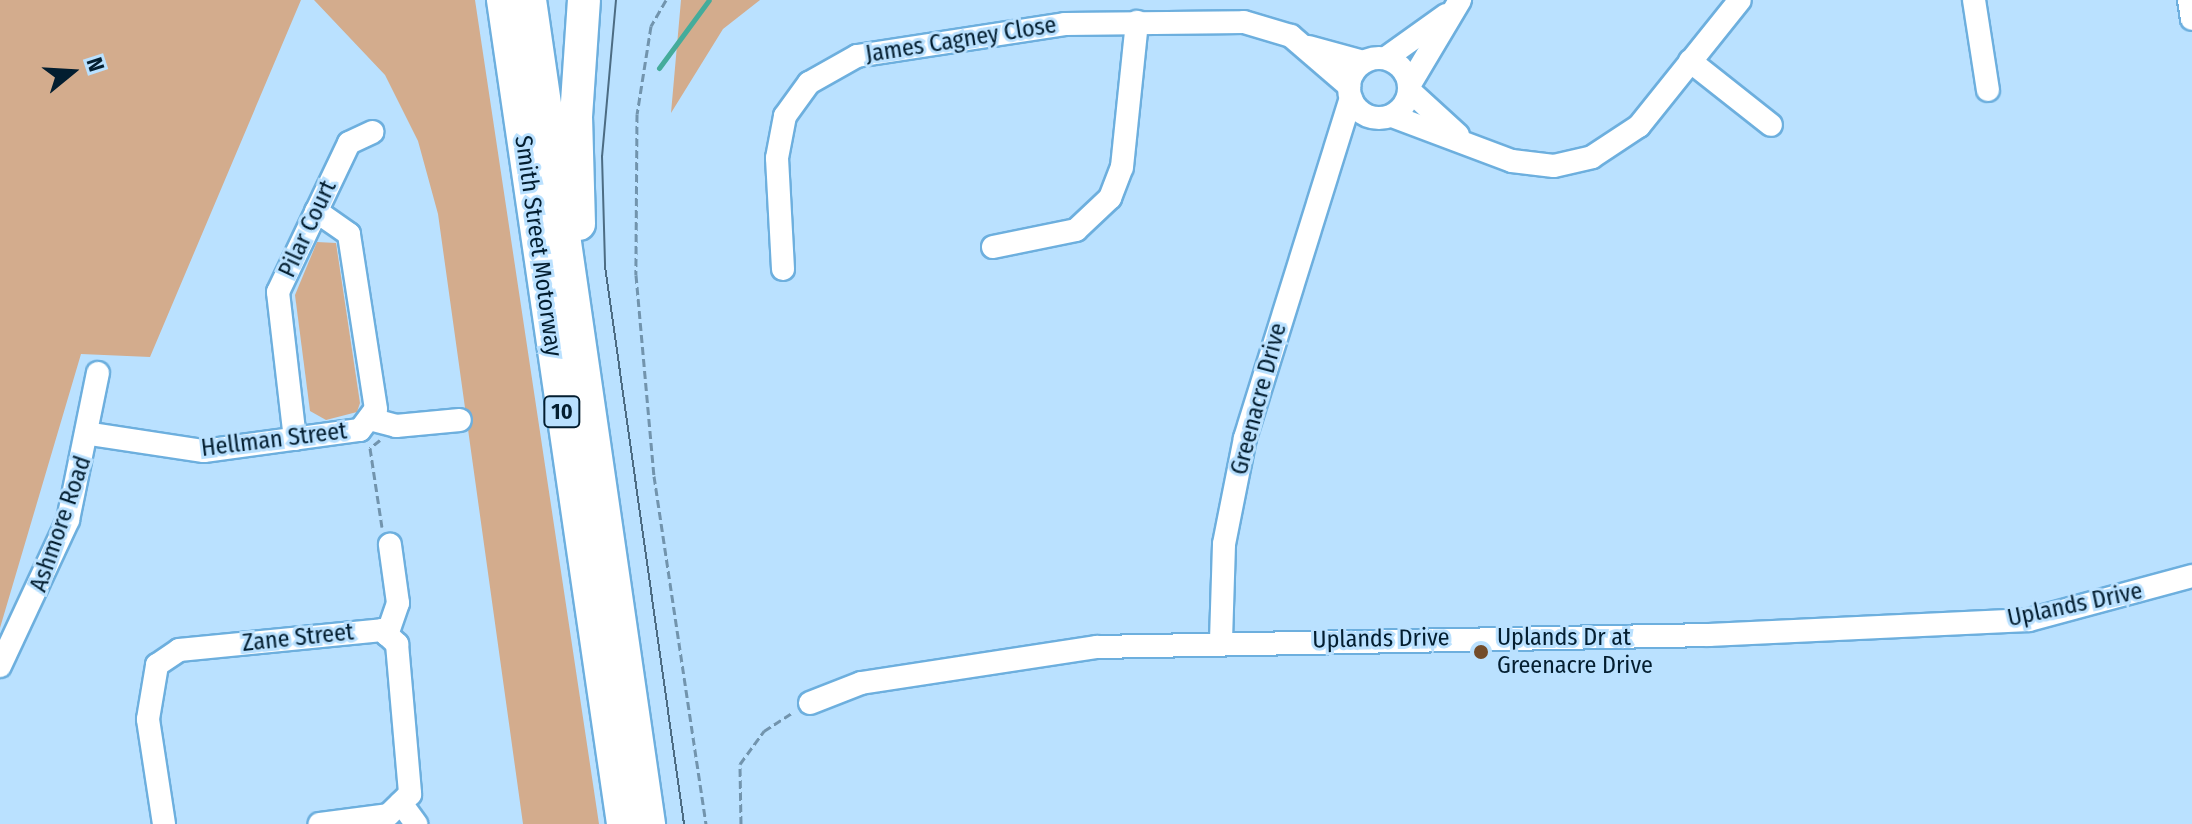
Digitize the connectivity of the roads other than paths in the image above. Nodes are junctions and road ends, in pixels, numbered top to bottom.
1 (503, 0) edge
2 (530, 0) edge
3 (584, 0) edge
4 (1740, 0) edge
5 (1974, 0) edge
6 (2189, 0) edge
7 (1454, 7) edge
8 (2192, 19) edge
9 (1137, 22) junction
10 (1309, 47) junction
11 (1386, 58) junction
12 (1690, 61) junction
13 (1363, 62) junction
14 (1410, 87) junction
15 (1988, 90) dead end
16 (1350, 92) junction
17 (1382, 116) junction
18 (1771, 125) dead end
19 (373, 132) dead end
20 (1458, 135) junction
21 (1333, 164) junction
22 (316, 211) junction
23 (993, 247) dead end
24 (783, 269) dead end
25 (575, 337) junction
26 (98, 373) dead end
27 (370, 419) junction
28 (460, 420) dead end
29 (91, 434) junction
30 (295, 439) junction
31 (390, 545) road end
32 (2192, 576) edge
33 (387, 635) junction
34 (1221, 640) junction
35 (0, 666) edge
36 (810, 703) road end
37 (401, 803) junction
38 (164, 824) edge
39 (320, 824) edge
40 (416, 824) edge
41 (623, 824) edge
42 (649, 824) edge

1 - 41 highway, Smith Street Motorway / 10
2 - 25 highway, Smith Street Motorway / 10
3 - 25 highway
4 - 12 street
5 - 15 street
6 - 8 street
7 - 11 street
7 - 14 street
9 - 10 street, James Cagney Close
9 - 23 street
9 - 24 street, James Cagney Close
10 - 13 street, James Cagney Close
10 - 16 street, James Cagney Close
11 - 13 street
11 - 14 street
12 - 18 street
12 - 20 street
13 - 16 street, Greenacre Drive
14 - 17 street, Greenacre Drive
14 - 20 street
16 - 17 street, James Cagney Close
16 - 21 street, Greenacre Drive
17 - 20 street
17 - 21 street, Greenacre Drive
19 - 22 street, Pilar Court
21 - 34 street, Greenacre Drive
22 - 27 street, Hellman Street
22 - 30 street, Pilar Court
25 - 42 highway, Smith Street Motorway / 10
26 - 29 street, Ashmore Road
27 - 28 street
27 - 30 street, Hellman Street
29 - 30 street, Hellman Street
29 - 35 street, Ashmore Road
31 - 33 street
32 - 34 street, Uplands Drive
33 - 37 street, Zane Street
33 - 38 street, Zane Street
34 - 36 street, Uplands Drive
37 - 39 street
37 - 40 street

